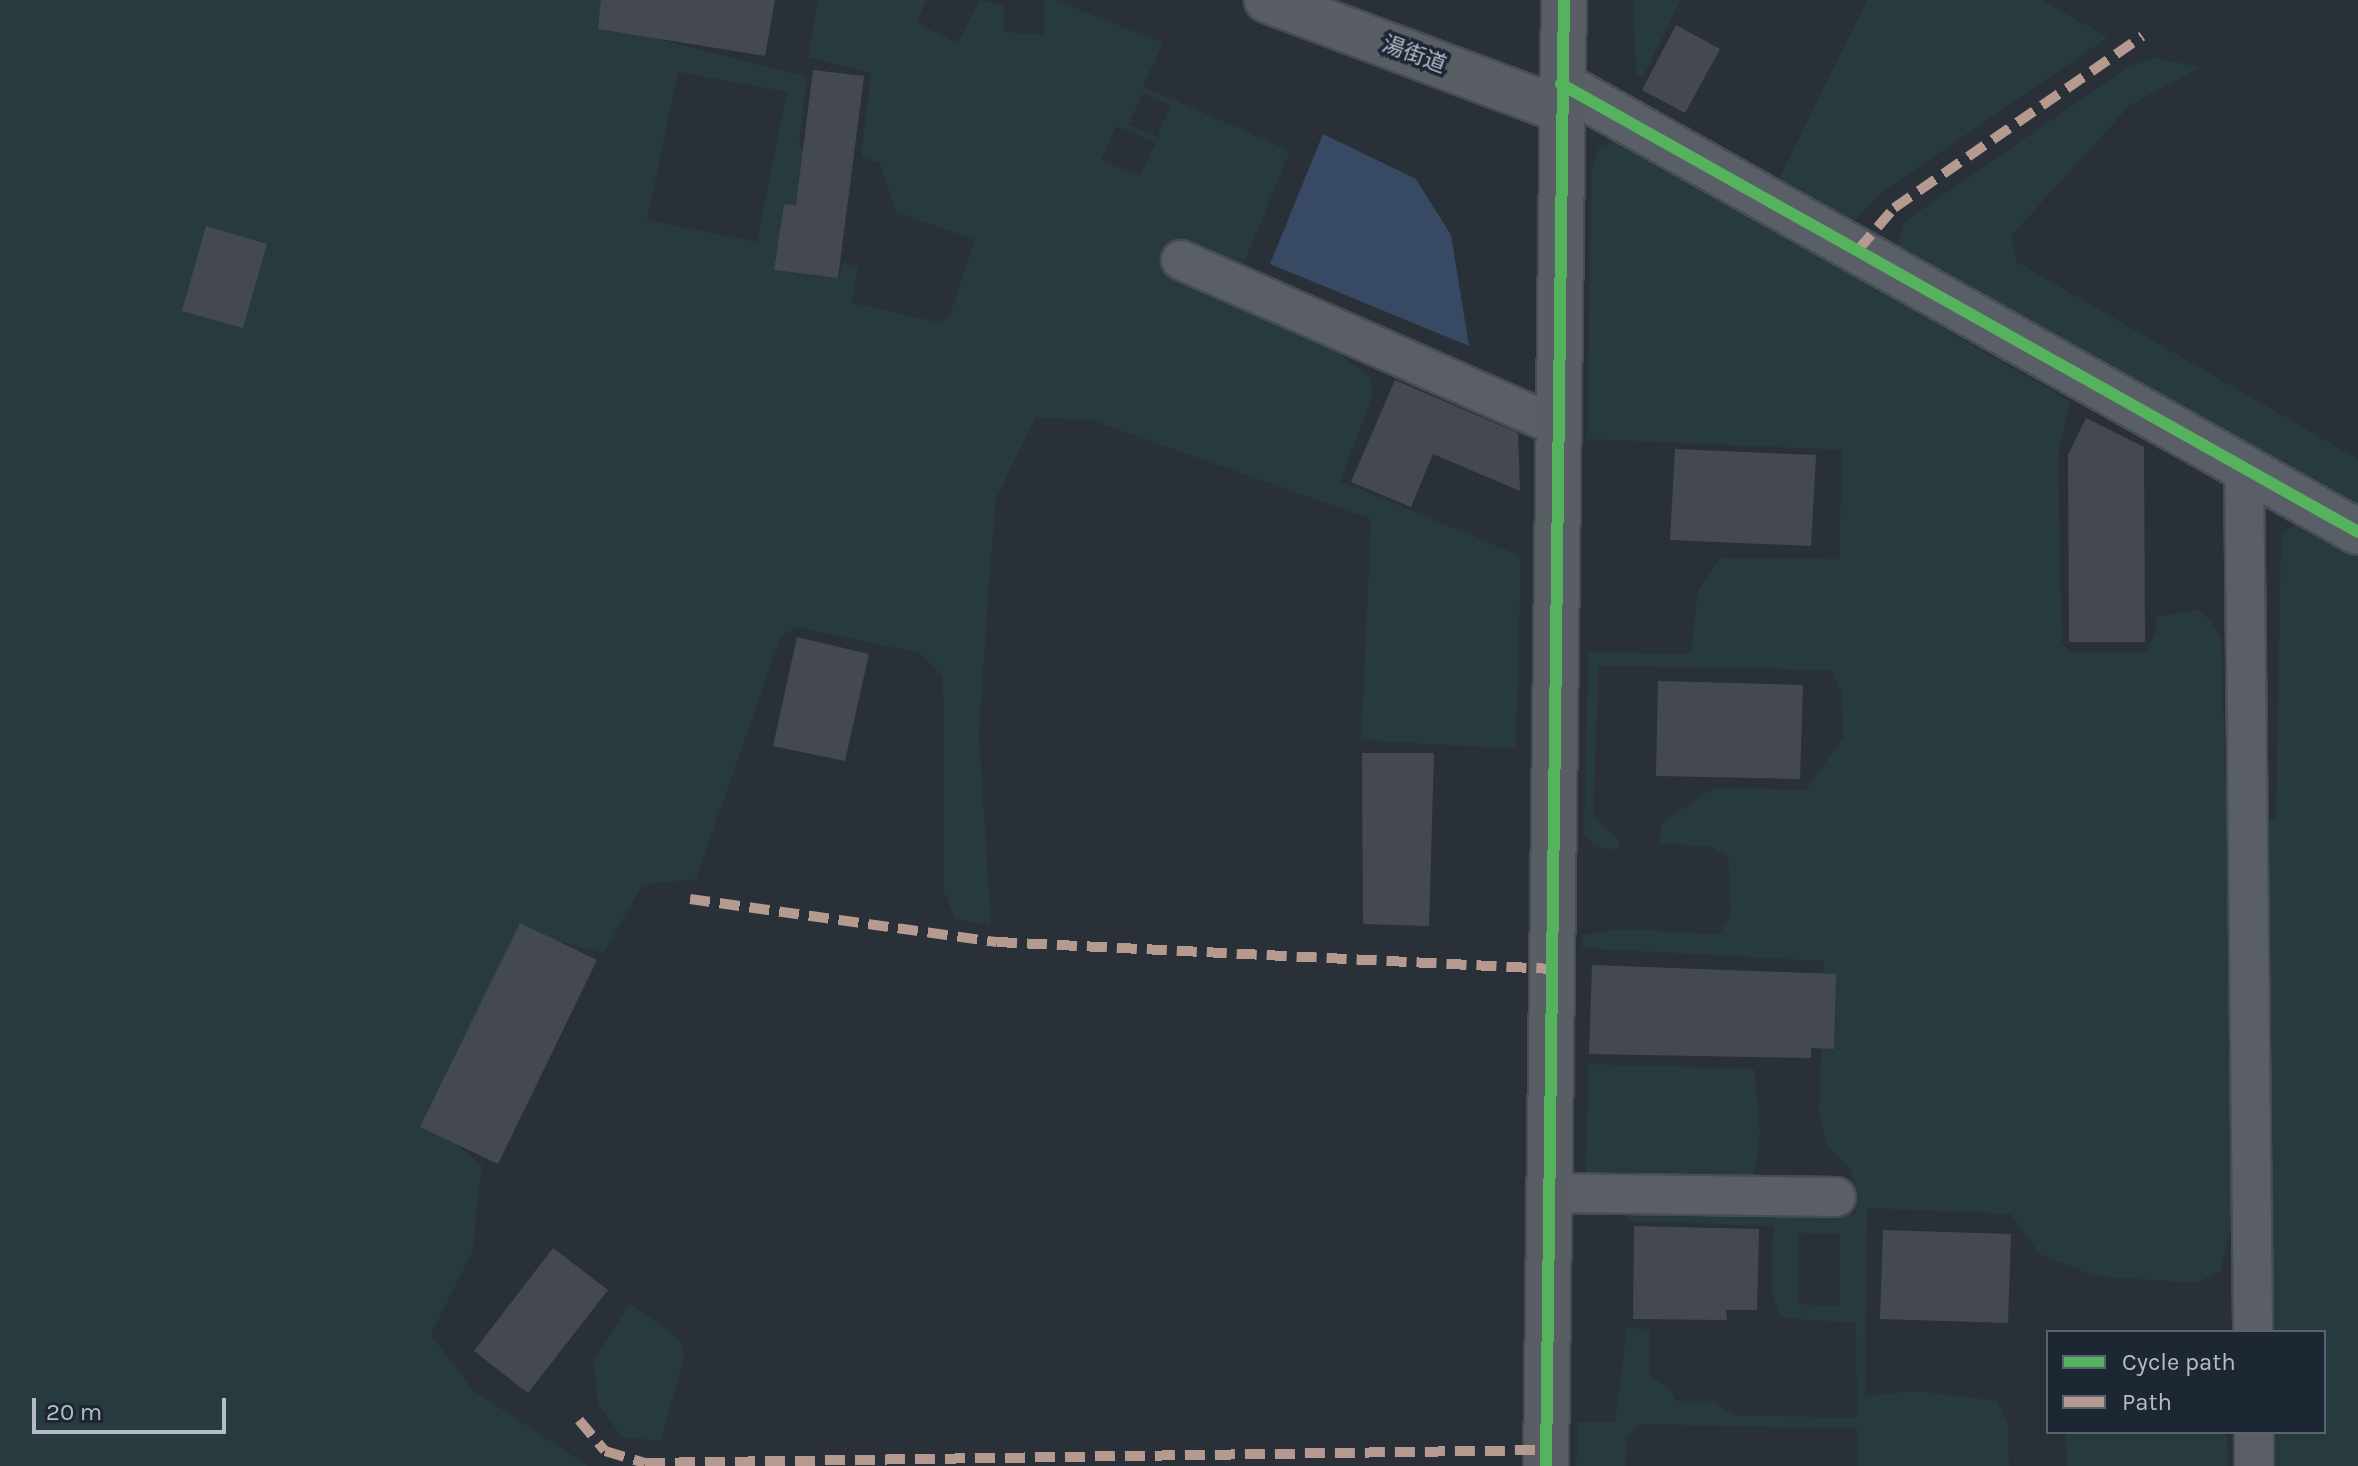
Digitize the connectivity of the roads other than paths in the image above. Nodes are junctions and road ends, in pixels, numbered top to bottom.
1 (1267, 0) edge
2 (1564, 0) edge
3 (1561, 97) junction
4 (1181, 260) dead end
5 (1557, 426) junction
6 (2244, 467) junction
7 (2358, 532) edge
8 (1550, 1193) junction
9 (1836, 1197) dead end
10 (2253, 1330) edge
11 (2254, 1434) edge
12 (1546, 1466) edge
13 (2254, 1466) edge

1 - 3 street, 湯街道
2 - 3 street
3 - 5 street
3 - 6 street
4 - 5 lane
5 - 8 street
6 - 7 street
6 - 10 lane
8 - 9 lane
8 - 12 street
11 - 13 lane

